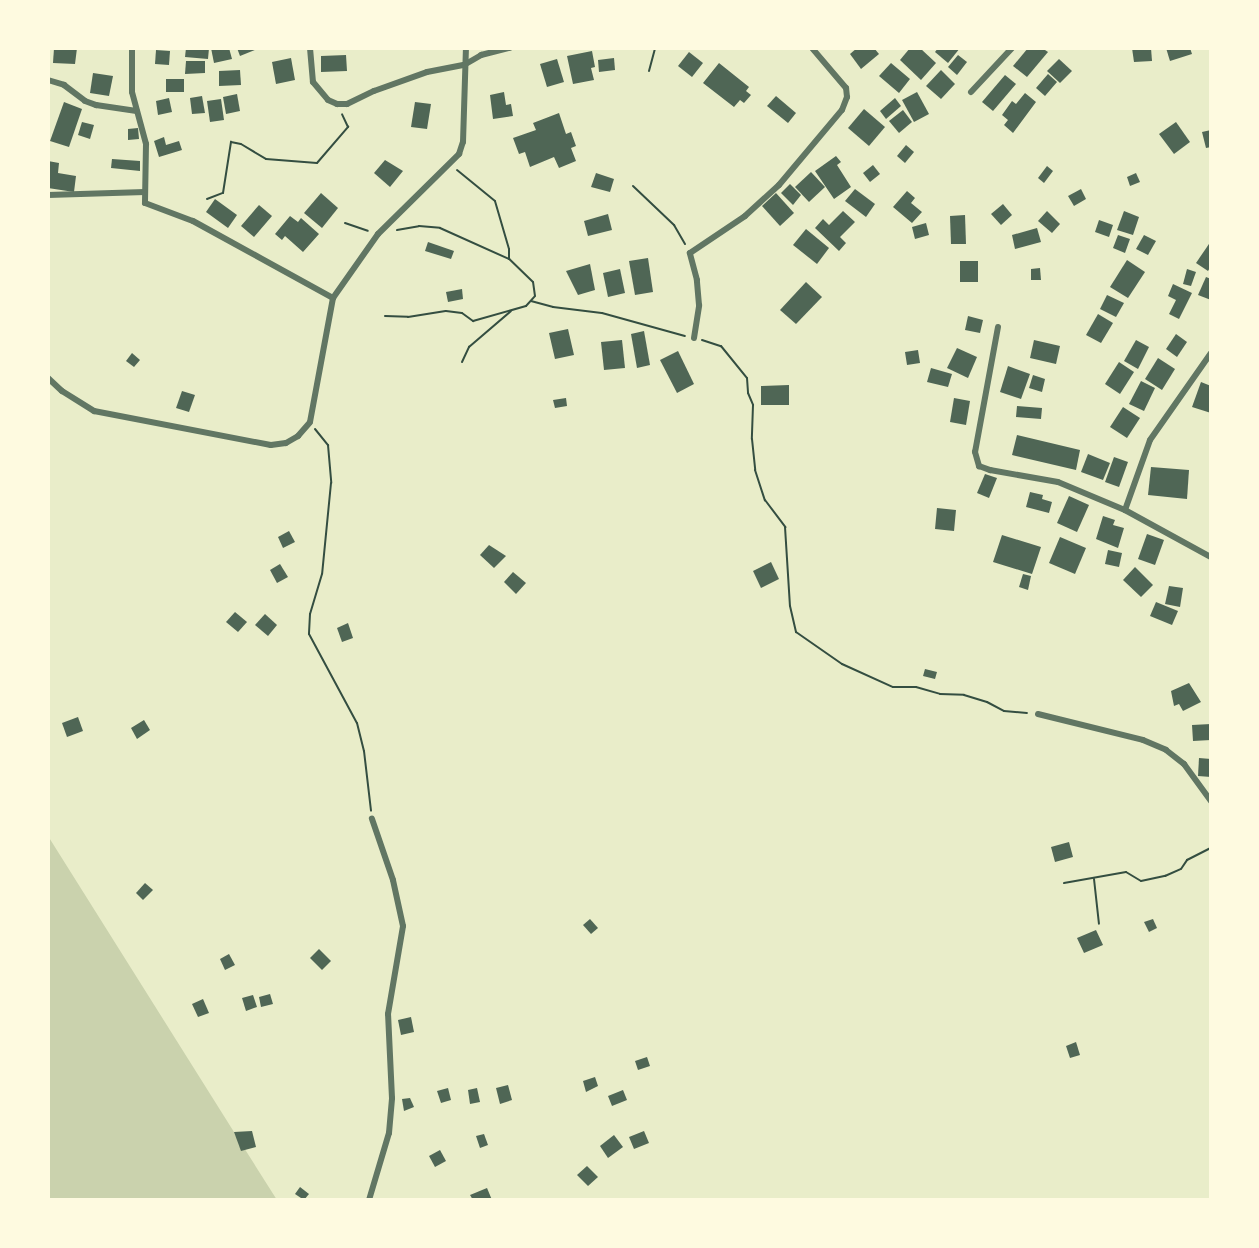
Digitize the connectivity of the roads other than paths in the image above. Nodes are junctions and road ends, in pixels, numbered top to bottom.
1 (132, 48) edge
2 (310, 48) edge
3 (466, 48) edge
4 (510, 48) edge
5 (812, 48) edge
6 (1012, 48) edge
7 (464, 65) junction
8 (48, 80) edge
9 (971, 92) dead end
10 (137, 111) junction
11 (145, 192) junction
12 (48, 195) edge
13 (333, 298) junction
14 (998, 327) dead end
15 (694, 338) road end
16 (1211, 352) edge
17 (48, 378) edge
18 (1125, 510) junction
19 (1211, 556) edge
20 (1038, 714) road end
21 (1211, 801) edge
22 (372, 819) road end
23 (369, 1200) edge

1 - 10 street
2 - 7 street
3 - 7 street
4 - 7 street
5 - 15 street
6 - 9 street
7 - 13 street
8 - 10 street
10 - 11 street
11 - 12 street
11 - 13 street
13 - 17 street
14 - 18 street
16 - 18 street
18 - 19 street
20 - 21 street
22 - 23 street

